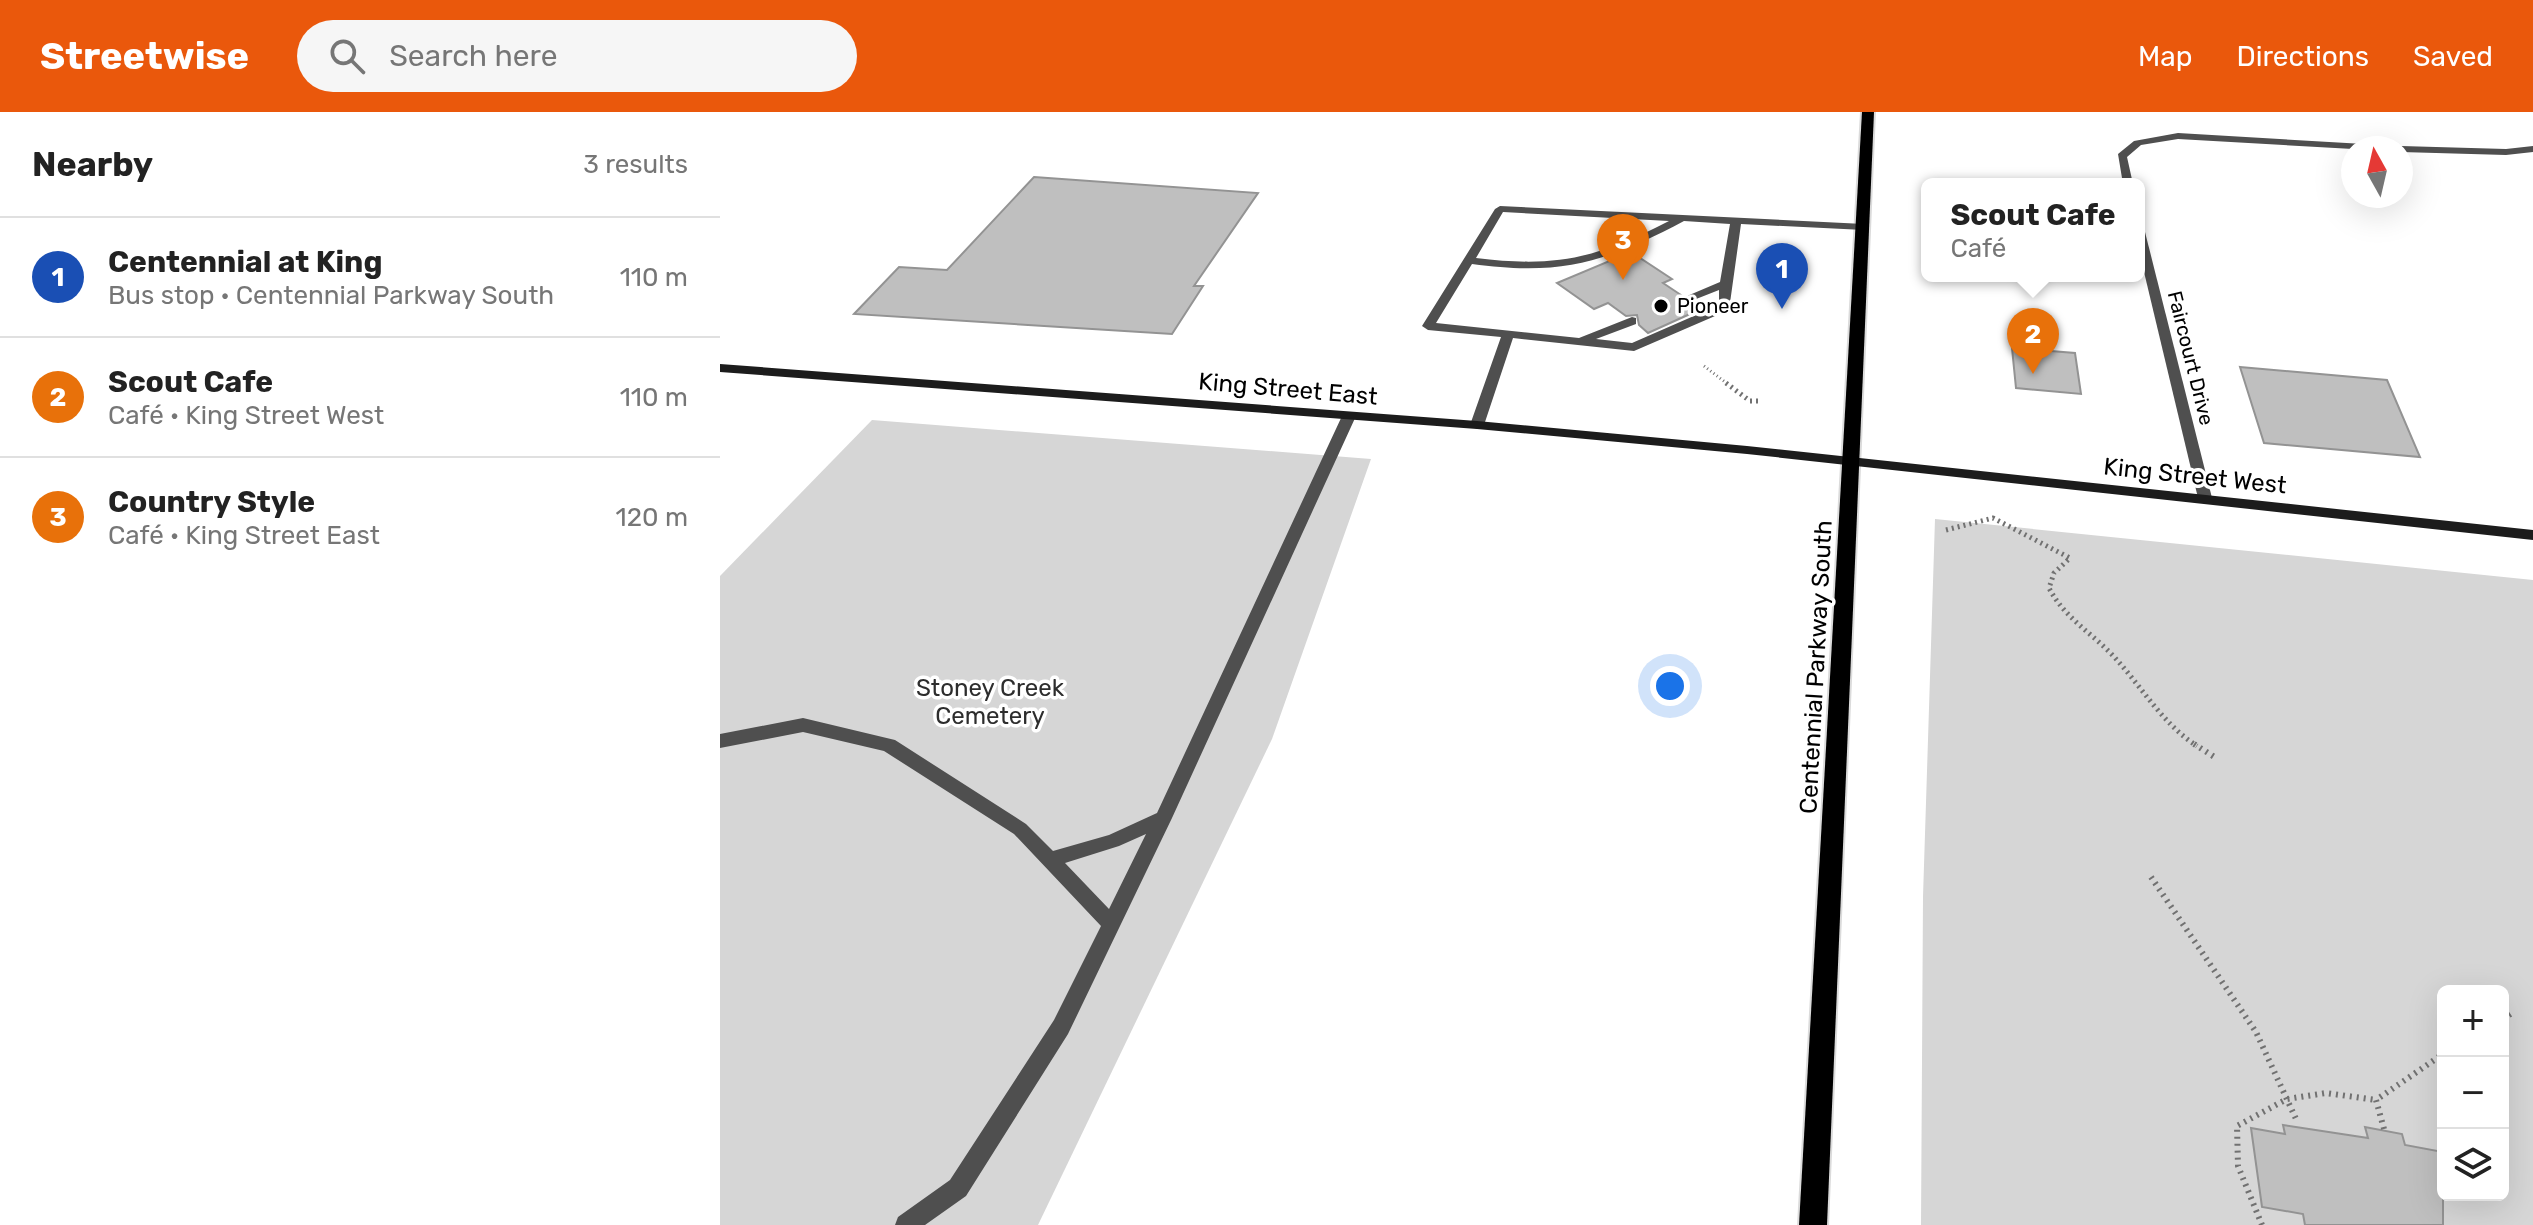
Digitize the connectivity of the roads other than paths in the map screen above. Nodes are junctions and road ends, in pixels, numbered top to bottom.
1 (1868, 112) edge
2 (2341, 146) edge
3 (2413, 149) edge
4 (2533, 149) edge
5 (2127, 178) edge
6 (1682, 218) junction
7 (1736, 220) junction
8 (1864, 227) junction
9 (2145, 253) edge
10 (1469, 260) junction
11 (1725, 284) junction
12 (1686, 299) dead end
13 (1632, 321) dead end
14 (1508, 335) junction
15 (1578, 342) junction
16 (720, 368) edge
17 (1349, 416) junction
18 (1477, 425) junction
19 (1852, 462) junction
20 (2205, 498) junction
21 (2533, 535) edge
22 (720, 741) edge
23 (1163, 818) junction
24 (1049, 860) junction
25 (1111, 924) junction
26 (906, 1225) edge
27 (1813, 1225) edge

1 - 8 main road, Centennial Parkway South
2 - 5 street
3 - 4 street
6 - 7 street
6 - 10 street
6 - 10 street
7 - 8 street
7 - 11 street
8 - 19 main road, Centennial Parkway South
9 - 20 street, Faircourt Drive
10 - 14 street
11 - 12 street
11 - 15 street
13 - 15 street
14 - 15 street
14 - 18 street
16 - 17 main road, King Street East
17 - 18 main road, King Street East
17 - 23 street
18 - 19 main road, King Street East
19 - 20 main road, King Street West
19 - 27 main road, Centennial Parkway South
20 - 21 main road, King Street West
22 - 24 street
23 - 24 street
23 - 25 street
24 - 25 street
25 - 26 street

